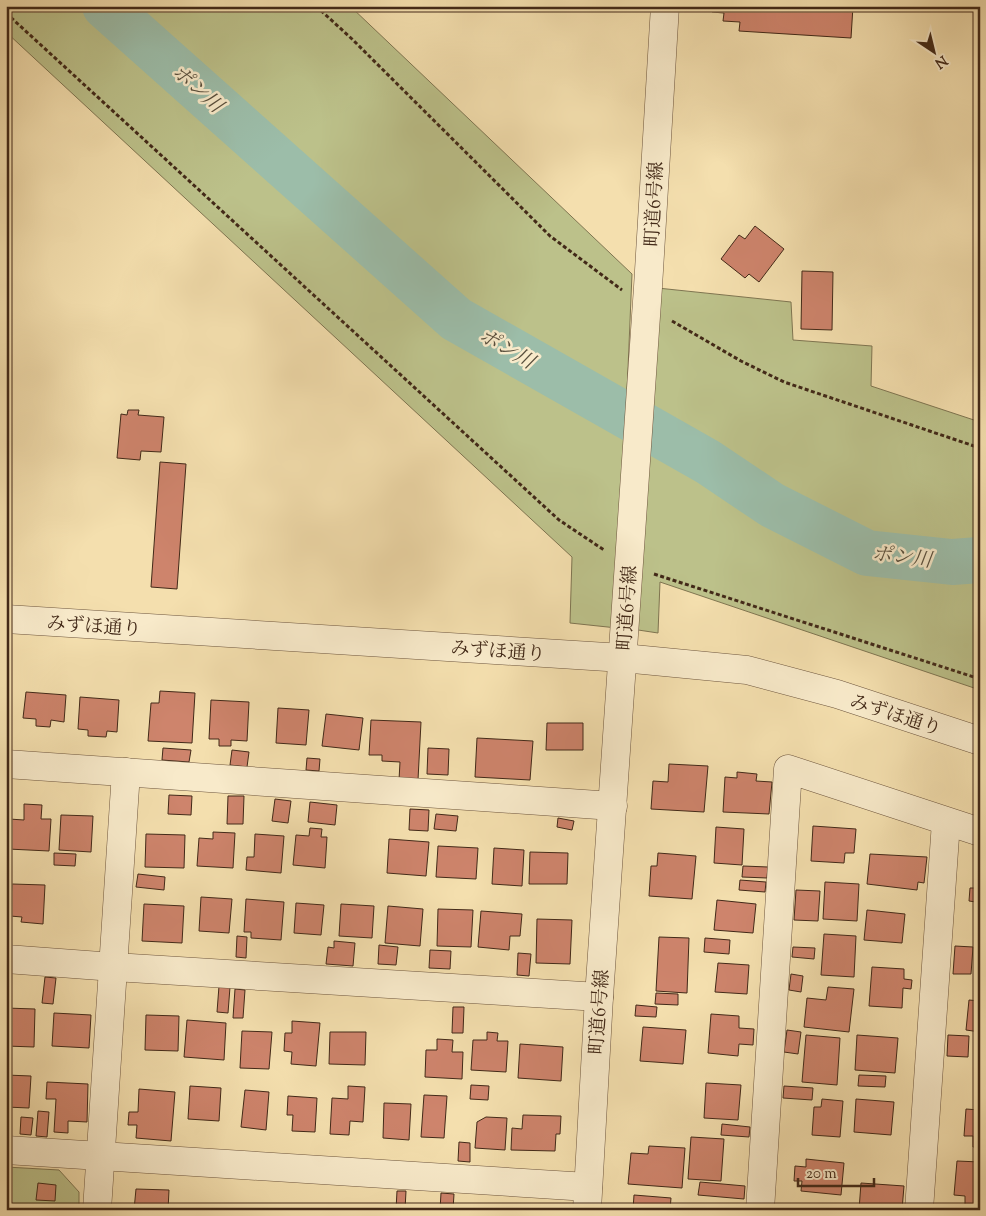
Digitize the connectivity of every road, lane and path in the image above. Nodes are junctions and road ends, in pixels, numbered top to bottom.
1 (316, 6) edge
2 (665, 6) edge
3 (6, 13) edge
4 (646, 316) junction
5 (980, 448) edge
6 (630, 556) junction
7 (6, 619) edge
8 (623, 658) junction
9 (980, 679) edge
10 (980, 741) edge
11 (6, 764) edge
12 (126, 772) junction
13 (613, 806) junction
14 (946, 822) junction
15 (980, 832) edge
16 (6, 959) edge
17 (114, 968) junction
18 (599, 997) junction
19 (6, 1150) edge
20 (100, 1156) junction
21 (587, 1198) edge
22 (97, 1210) edge
23 (760, 1210) edge
24 (919, 1210) edge

1 - 4 path
2 - 4 street, 町道6号線
3 - 6 path
4 - 5 path
4 - 6 street, 町道6号線
6 - 8 street, 町道6号線
6 - 9 path
7 - 8 street, みずほ通り
8 - 10 street, みずほ通り
8 - 13 street, 町道6号線
11 - 12 street
12 - 13 street
12 - 17 street
13 - 18 street, 町道6号線
14 - 15 street
14 - 23 street
14 - 24 street
16 - 17 street
17 - 18 street
17 - 20 street
18 - 21 street, 町道6号線
19 - 20 street
20 - 21 street
20 - 22 street

